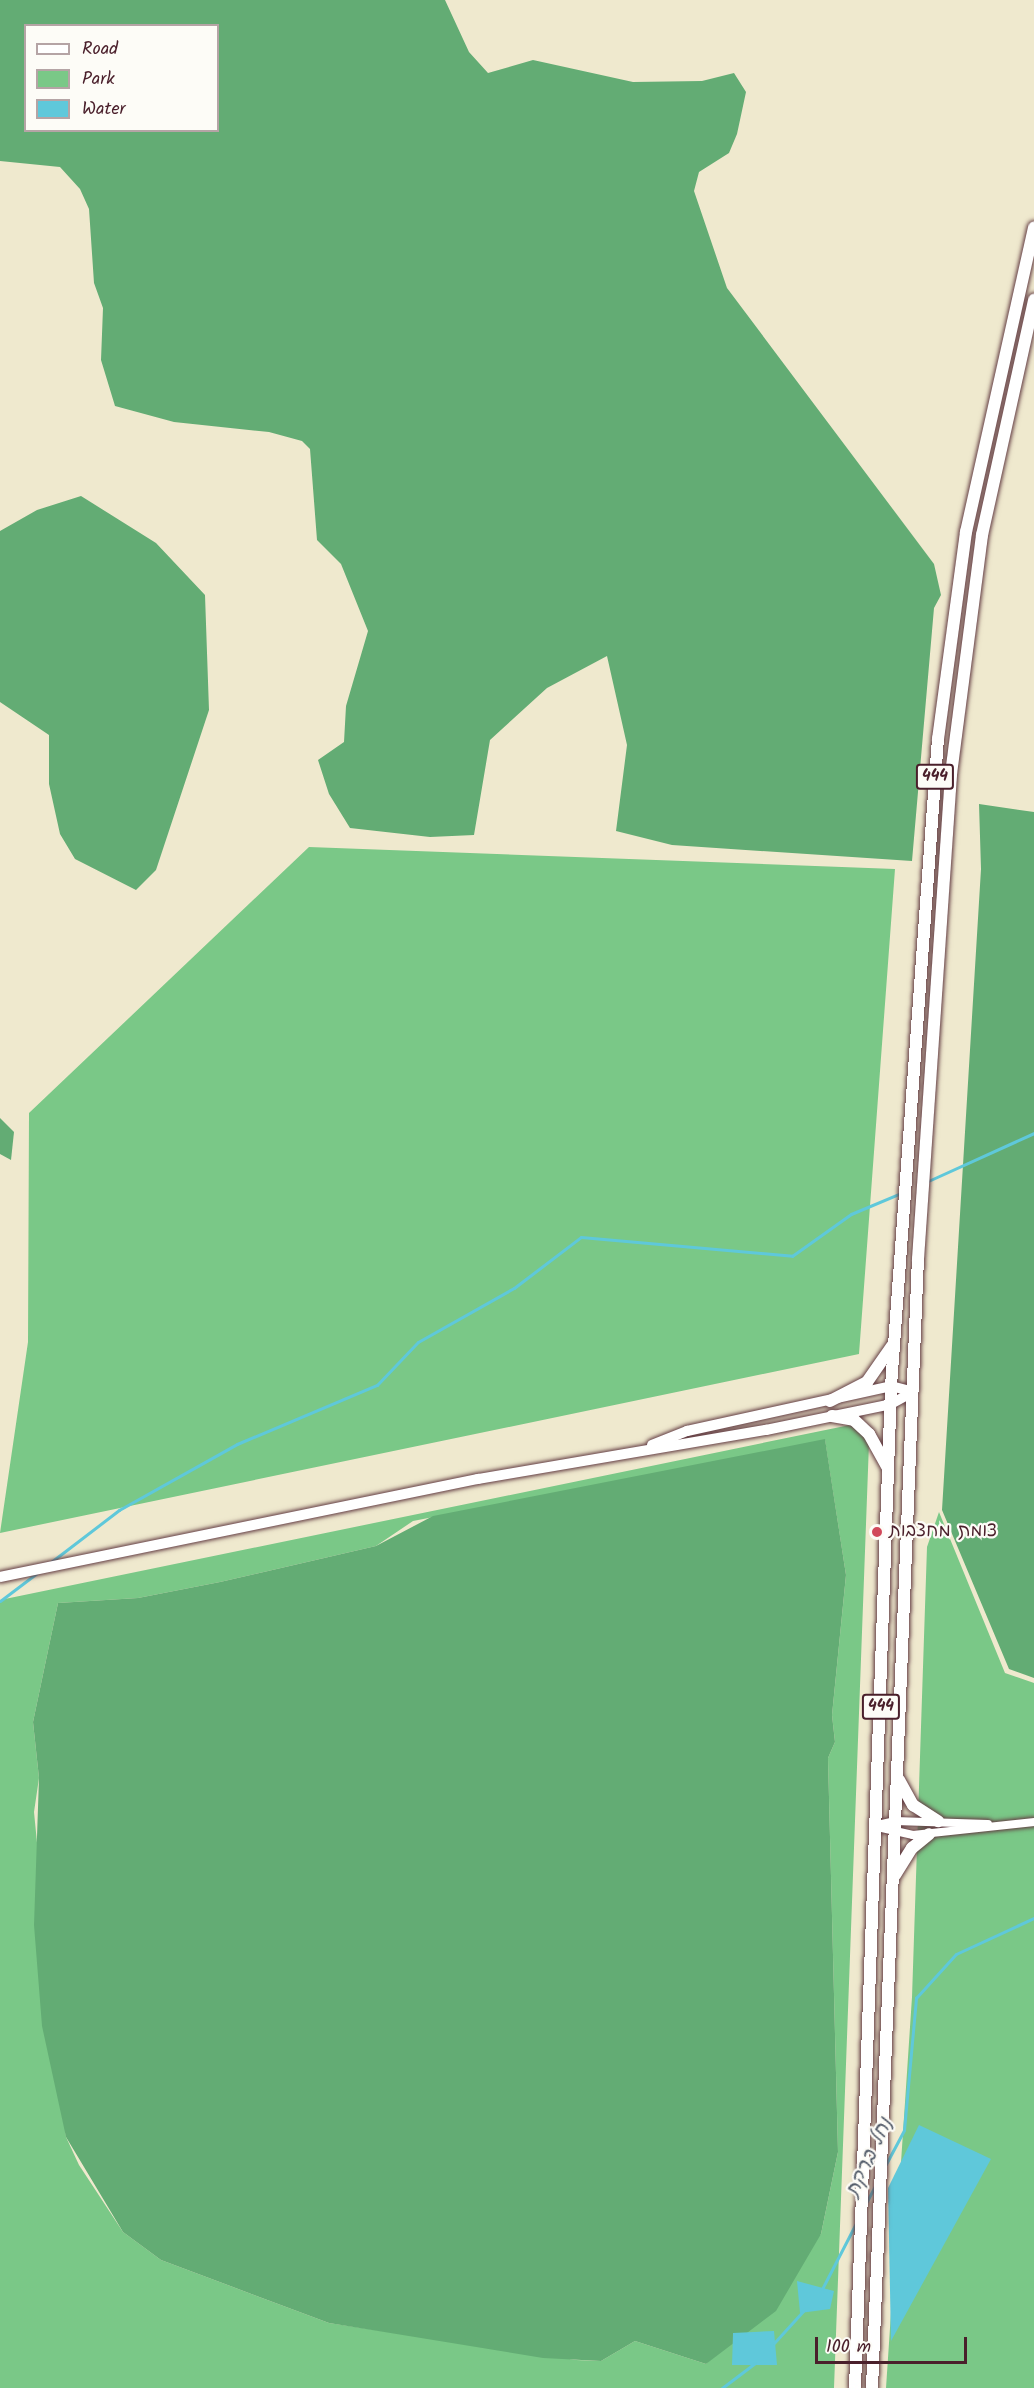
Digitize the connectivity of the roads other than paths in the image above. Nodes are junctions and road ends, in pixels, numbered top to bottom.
1 (1034, 227) edge
2 (1034, 300) edge
3 (896, 1336) junction
4 (891, 1386) junction
5 (914, 1392) junction
6 (830, 1401) junction
7 (891, 1404) junction
8 (832, 1416) junction
9 (642, 1449) junction
10 (888, 1470) junction
11 (0, 1577) edge
12 (897, 1776) junction
13 (895, 1821) junction
14 (938, 1821) junction
15 (1034, 1822) edge
16 (1013, 1825) junction
17 (873, 1826) junction
18 (895, 1834) junction
19 (929, 1834) junction
20 (893, 1878) junction
21 (855, 2388) edge
22 (872, 2388) edge

1 - 3 main road, 444
2 - 5 main road, 444
3 - 4 main road, 444
3 - 6 main road
4 - 5 main road
4 - 6 main road
4 - 7 main road, 444
5 - 7 main road
5 - 12 main road, 444
6 - 9 main road
7 - 8 main road
7 - 10 main road, 444
8 - 9 main road
8 - 10 main road
9 - 11 main road
10 - 17 main road, 444
12 - 13 main road, 444
12 - 14 main road
13 - 14 street
13 - 17 street
13 - 18 main road, 444
14 - 16 street
15 - 16 street
16 - 19 street
17 - 18 street
17 - 21 main road, 444
18 - 19 street
18 - 20 main road, 444
19 - 20 main road
20 - 22 main road, 444

